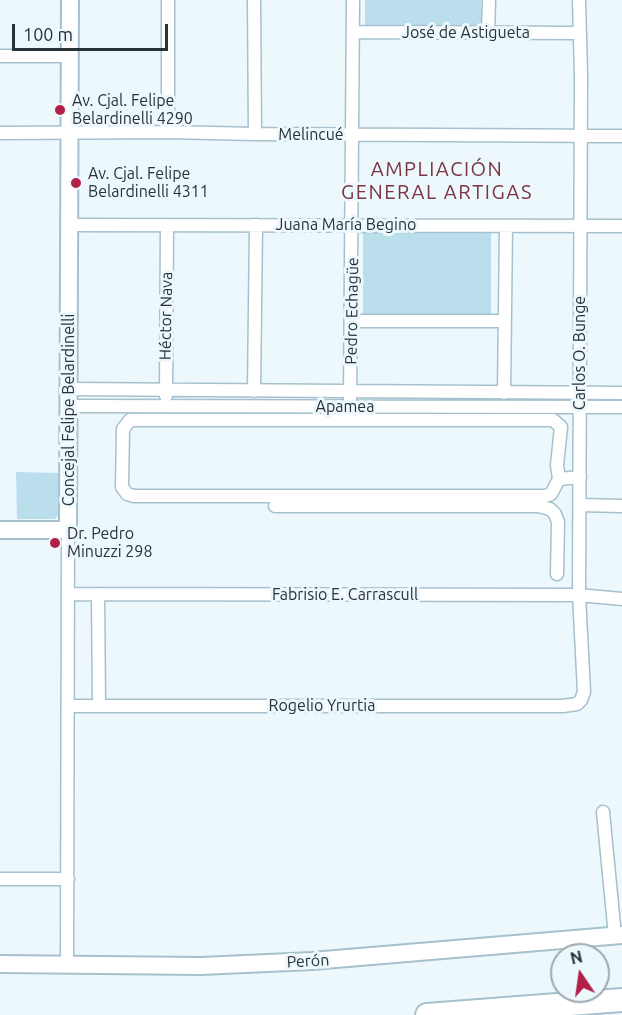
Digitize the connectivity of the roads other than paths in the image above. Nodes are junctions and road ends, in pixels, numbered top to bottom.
1 (70, 0) edge
2 (168, 0) edge
3 (254, 0) edge
4 (353, 0) edge
5 (489, 0) edge
6 (579, 0) edge
7 (353, 32) junction
8 (488, 33) junction
9 (580, 33) junction
10 (0, 56) edge
11 (69, 56) junction
12 (168, 132) junction
13 (0, 133) edge
14 (69, 134) junction
15 (255, 134) junction
16 (352, 135) junction
17 (580, 135) junction
18 (622, 136) edge
19 (69, 225) junction
20 (167, 225) junction
21 (256, 225) junction
22 (352, 225) junction
23 (506, 226) junction
24 (580, 226) junction
25 (622, 226) edge
26 (352, 321) junction
27 (505, 321) junction
28 (166, 390) junction
29 (254, 391) junction
30 (351, 392) junction
31 (504, 393) junction
32 (580, 393) junction
33 (622, 393) edge
34 (69, 398) junction
35 (165, 406) junction
36 (350, 406) junction
37 (580, 408) junction
38 (622, 408) edge
39 (580, 477) junction
40 (559, 479) junction
41 (580, 505) junction
42 (275, 506) dead end
43 (622, 506) edge
44 (558, 522) junction
45 (579, 523) junction
46 (68, 530) junction
47 (0, 531) edge
48 (557, 574) dead end
49 (68, 594) junction
50 (98, 594) junction
51 (579, 595) junction
52 (622, 599) edge
53 (577, 704) joint
54 (68, 706) junction
55 (99, 706) junction
56 (603, 812) dead end
57 (0, 879) edge
58 (68, 879) junction
59 (618, 936) edge
60 (0, 964) edge
61 (68, 964) junction
62 (622, 1000) edge
63 (427, 1015) edge

1 - 11 street, Concejal Felipe Belardinelli
2 - 12 street
3 - 15 street
4 - 7 street, Pedro Echagüe
5 - 8 street
6 - 9 street, Carlos O. Bunge
7 - 8 street, José de Astigueta
7 - 16 street, Pedro Echagüe
8 - 9 street, José de Astigueta
9 - 17 street, Carlos O. Bunge
10 - 11 street
11 - 14 street, Concejal Felipe Belardinelli
12 - 14 street, Melincué
12 - 15 street, Melincué
13 - 14 street, Melincué
14 - 19 street, Concejal Felipe Belardinelli
15 - 16 street, Melincué
16 - 17 street, Melincué
16 - 22 street, Pedro Echagüe
17 - 18 street, Melincué
17 - 24 street, Carlos O. Bunge
19 - 20 street, Juana María Begino
19 - 34 street, Concejal Felipe Belardinelli
20 - 21 street, Juana María Begino
20 - 28 street, Héctor Nava
21 - 22 street, Juana María Begino
21 - 29 street
22 - 23 street, Juana María Begino
22 - 26 street, Pedro Echagüe
23 - 24 street, Juana María Begino
23 - 27 street
24 - 25 street, Juana María Begino
24 - 32 street, Carlos O. Bunge
26 - 27 street
26 - 30 street, Pedro Echagüe
27 - 31 street
28 - 29 street, Apamea
28 - 34 street, Apamea
28 - 35 street, Héctor Nava
29 - 30 street, Apamea
30 - 31 street, Apamea
30 - 36 street, Pedro Echagüe
31 - 32 street, Apamea
32 - 33 street, Apamea
32 - 37 street, Carlos O. Bunge
34 - 35 street, Apamea
34 - 46 street, Concejal Felipe Belardinelli
35 - 36 street, Apamea
36 - 37 street, Apamea
37 - 38 street, Apamea
37 - 39 street, Carlos O. Bunge
39 - 40 street
39 - 41 street, Carlos O. Bunge
40 - 40 street
41 - 43 street
41 - 45 street, Carlos O. Bunge
42 - 44 street
44 - 45 street
44 - 48 street
45 - 51 street, Carlos O. Bunge
46 - 47 street
46 - 49 street, Concejal Felipe Belardinelli
49 - 50 street, Fabrisio E. Carrascull
49 - 54 street, Concejal Felipe Belardinelli
50 - 51 street, Fabrisio E. Carrascull
50 - 55 street
51 - 52 street, Fabrisio E. Carrascull
51 - 53 street, Carlos O. Bunge
53 - 55 street, Rogelio Yrurtia
54 - 55 street, Rogelio Yrurtia
54 - 58 street, Concejal Felipe Belardinelli
56 - 59 street
57 - 58 street
58 - 61 street, Concejal Felipe Belardinelli
59 - 61 street, Perón
60 - 61 street, Perón
62 - 63 highway

